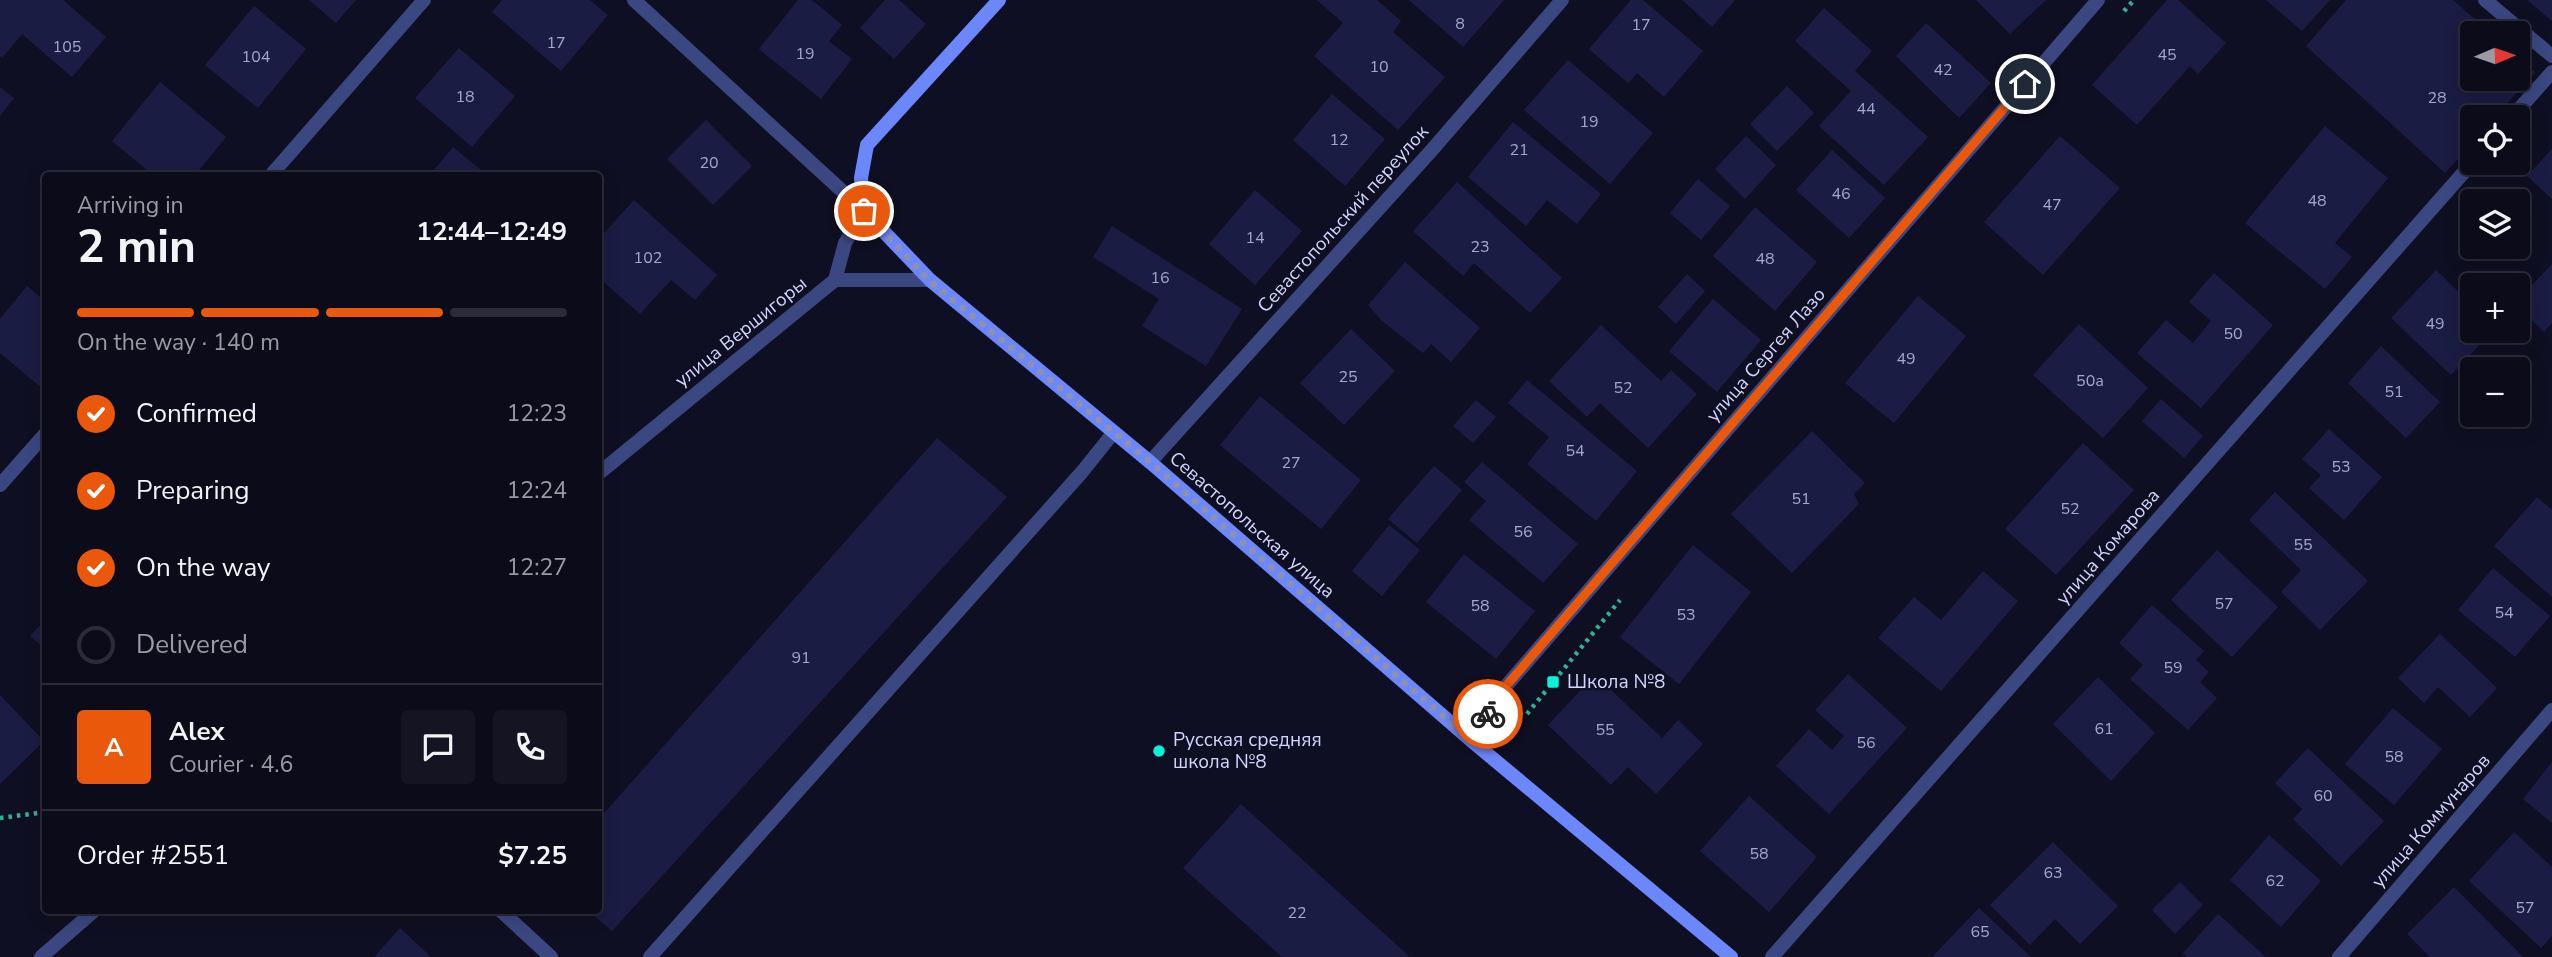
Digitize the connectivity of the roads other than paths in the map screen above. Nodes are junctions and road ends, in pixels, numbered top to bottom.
1 (424, 0) edge
2 (634, 0) edge
3 (999, 0) edge
4 (1562, 0) edge
5 (2098, 0) edge
6 (2485, 0) edge
7 (2552, 56) edge
8 (2552, 72) edge
9 (2523, 105) edge
10 (274, 172) edge
11 (2462, 175) edge
12 (864, 211) junction
13 (835, 280) junction
14 (930, 281) junction
15 (1114, 432) junction
16 (42, 438) edge
17 (1150, 462) junction
18 (602, 471) edge
19 (0, 485) edge
20 (2552, 710) edge
21 (1473, 742) junction
22 (90, 914) edge
23 (504, 914) edge
24 (41, 957) edge
25 (551, 957) edge
26 (650, 957) edge
27 (1731, 957) edge
28 (1772, 957) edge
29 (2339, 957) edge

1 - 10 street
2 - 12 street, Севастопольская улица
3 - 12 street
4 - 17 street, Севастопольский переулок
5 - 21 street, улица Сергея Лазо
6 - 7 street
8 - 9 street
11 - 28 street, улица Комарова
12 - 13 street
12 - 14 street, Севастопольская улица
13 - 14 street, улица Вершигоры
13 - 18 street, улица Вершигоры
14 - 15 street, Севастопольская улица
15 - 17 street, Севастопольская улица
15 - 26 street
16 - 19 street
17 - 21 street, Севастопольская улица
20 - 29 street, улица Коммунаров
21 - 27 street, Севастопольская улица
22 - 24 street
23 - 25 street

